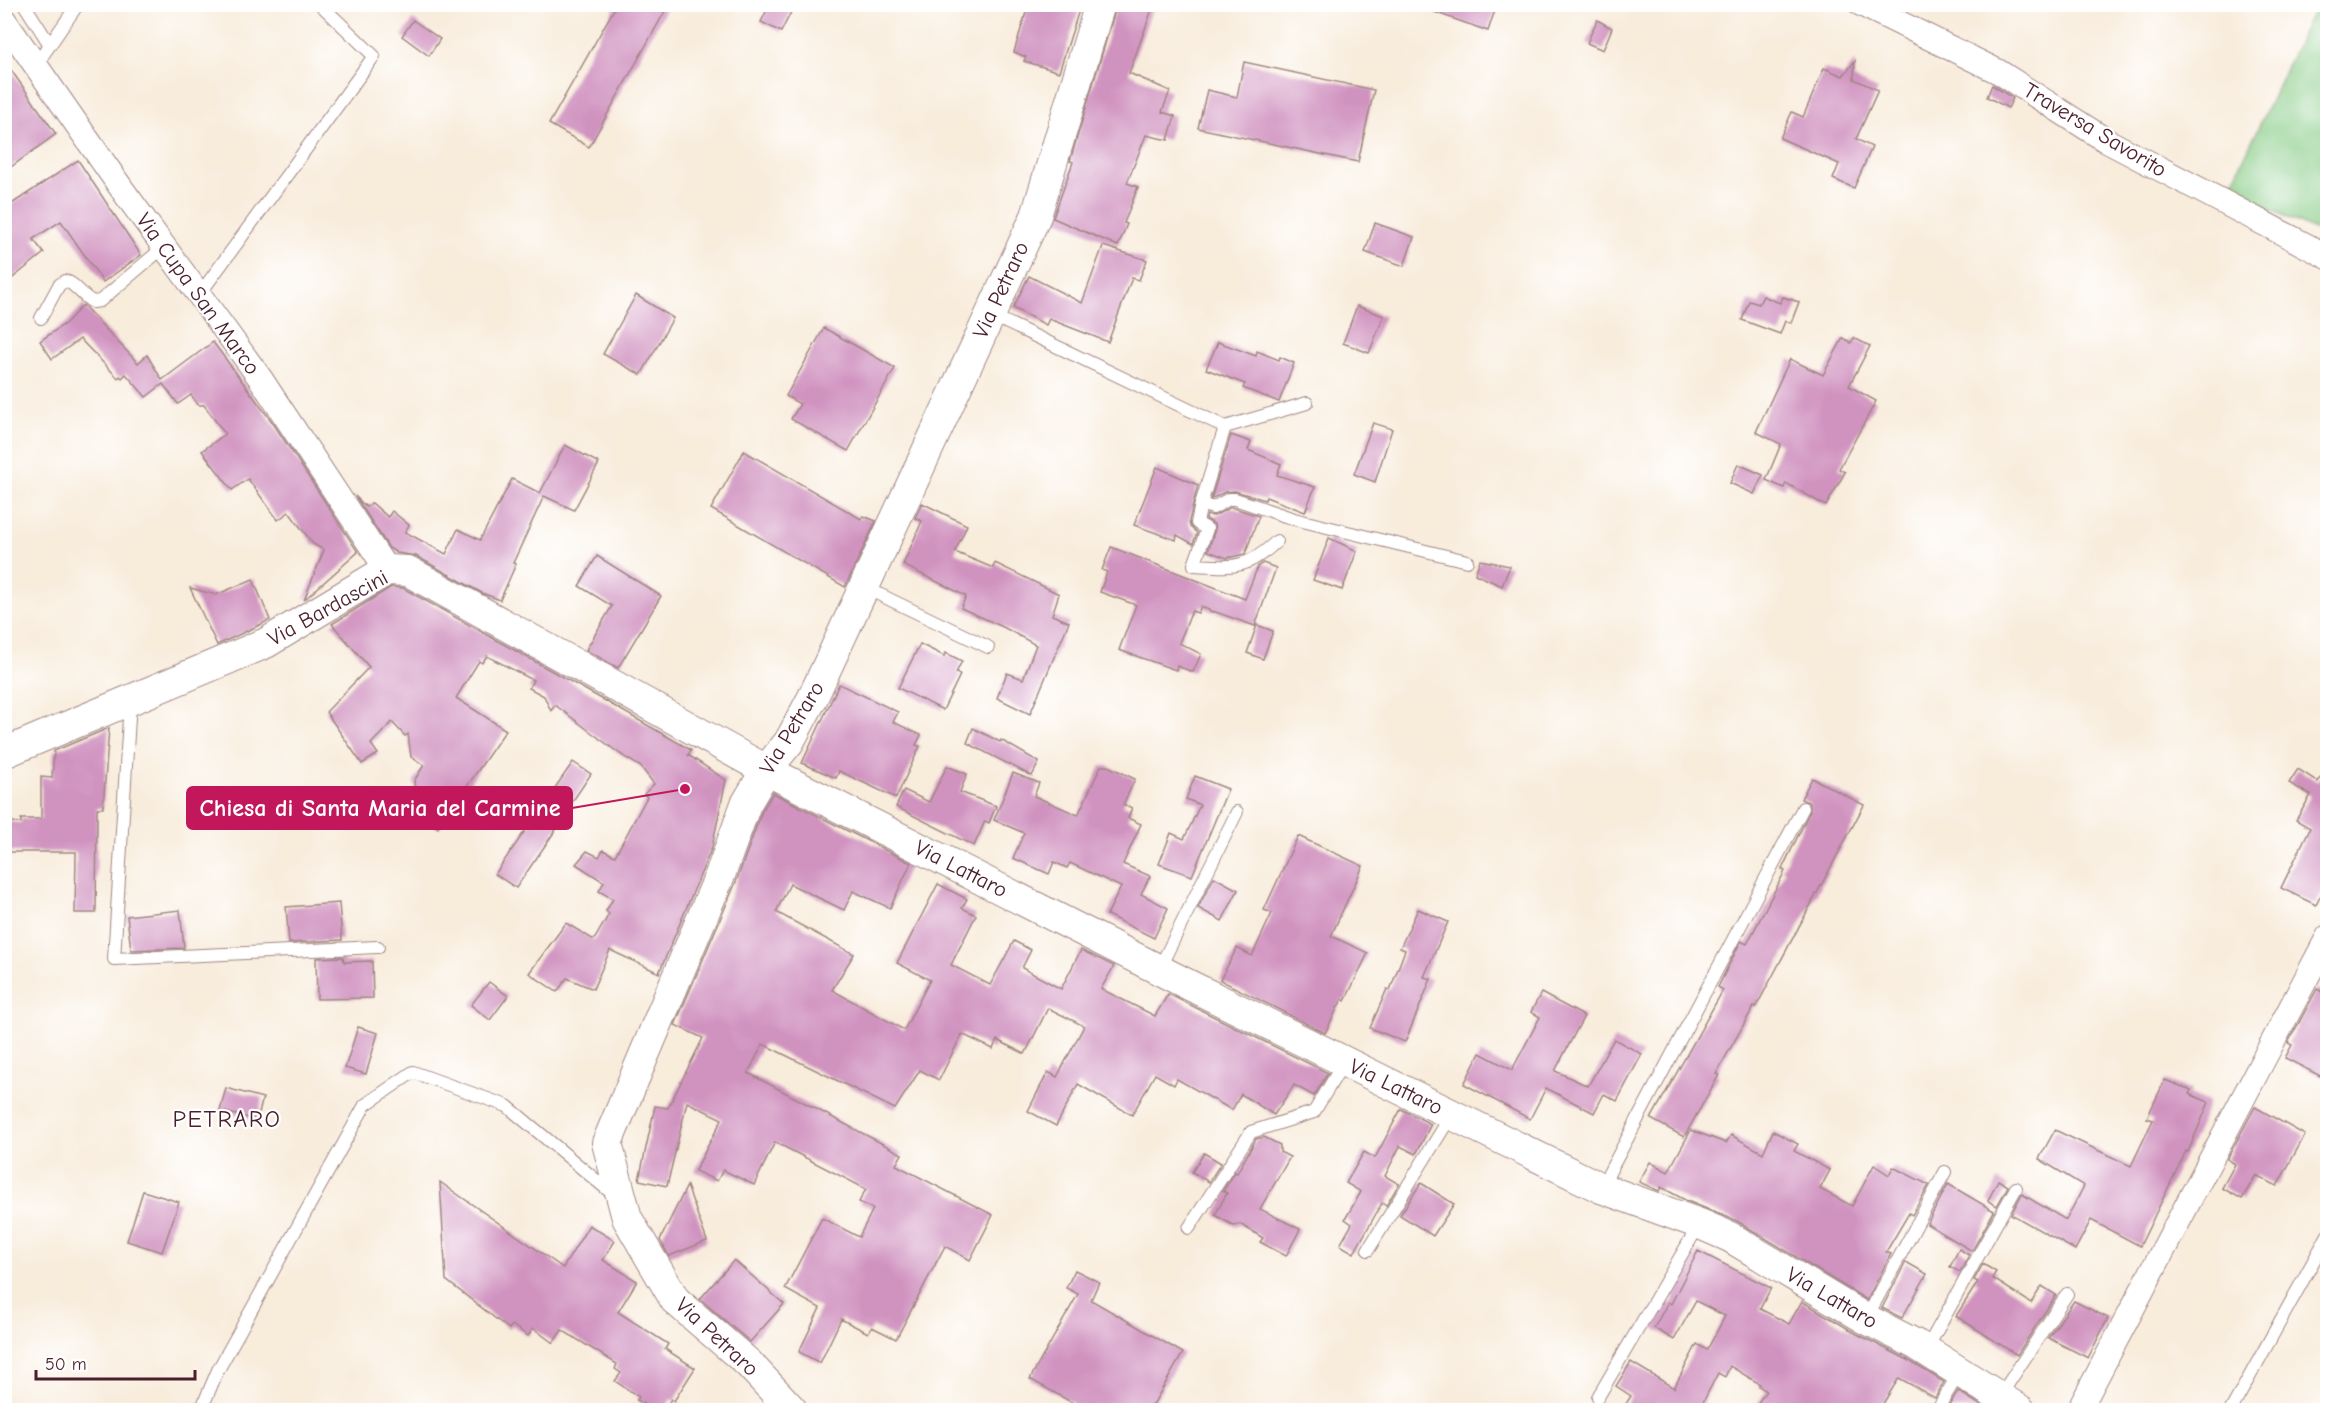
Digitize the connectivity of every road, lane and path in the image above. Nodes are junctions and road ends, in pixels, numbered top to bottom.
1 (24, 4) edge
2 (78, 4) edge
3 (320, 4) edge
4 (1100, 4) edge
5 (1861, 4) edge
6 (4, 20) edge
7 (50, 45) junction
8 (36, 65) junction
9 (164, 247) junction
10 (2328, 257) edge
11 (199, 295) junction
12 (990, 314) junction
13 (40, 318) dead end
14 (1307, 403) dead end
15 (1225, 427) junction
16 (1201, 504) junction
17 (1277, 541) dead end
18 (1467, 561) dead end
19 (387, 570) junction
20 (864, 586) junction
21 (988, 647) dead end
22 (130, 702) junction
23 (4, 753) edge
24 (766, 770) junction
25 (1803, 808) dead end
26 (1237, 812) dead end
27 (2328, 937) edge
28 (378, 947) dead end
29 (1159, 969) junction
30 (1345, 1061) junction
31 (1452, 1114) junction
32 (1945, 1172) dead end
33 (1601, 1188) junction
34 (2016, 1188) dead end
35 (622, 1202) junction
36 (1700, 1224) junction
37 (1189, 1228) dead end
38 (2328, 1235) edge
39 (1368, 1250) dead end
40 (2067, 1294) dead end
41 (1866, 1319) junction
42 (1926, 1350) junction
43 (1960, 1372) junction
44 (1598, 1397) dead end
45 (2010, 1404) edge
46 (201, 1410) edge
47 (792, 1410) edge
48 (1937, 1410) edge
49 (2079, 1410) edge
50 (2231, 1410) edge

1 - 7 lane
2 - 7 lane
3 - 11 lane
4 - 12 street, Via Petraro
5 - 10 street, Traversa Savorito
6 - 8 street, Via Cupa San Marco
7 - 8 lane
8 - 9 street, Via Cupa San Marco
9 - 11 street, Via Cupa San Marco
9 - 13 lane
11 - 19 street, Via Cupa San Marco
12 - 15 lane
12 - 20 street, Via Petraro
14 - 15 lane
15 - 16 lane
16 - 17 lane
16 - 18 lane
19 - 22 street, Via Bardascini
19 - 24 street, Via Bardascini
20 - 21 lane
20 - 24 street, Via Petraro
22 - 23 street, Via Bardascini
22 - 28 lane
24 - 29 street, Via Lattaro
24 - 35 street, Via Petraro
25 - 33 lane
26 - 29 lane
27 - 49 street
29 - 30 street, Via Lattaro
30 - 31 street, Via Lattaro
30 - 37 lane
31 - 33 street, Via Lattaro
31 - 39 lane
32 - 41 lane
33 - 36 street, Via Lattaro
34 - 42 lane
35 - 46 lane
35 - 47 street, Via Petraro
36 - 41 street, Via Lattaro
36 - 44 lane
38 - 50 lane
40 - 45 lane
41 - 42 street, Via Lattaro
42 - 43 street, Via Lattaro
43 - 45 street, Via Lattaro
43 - 48 lane

